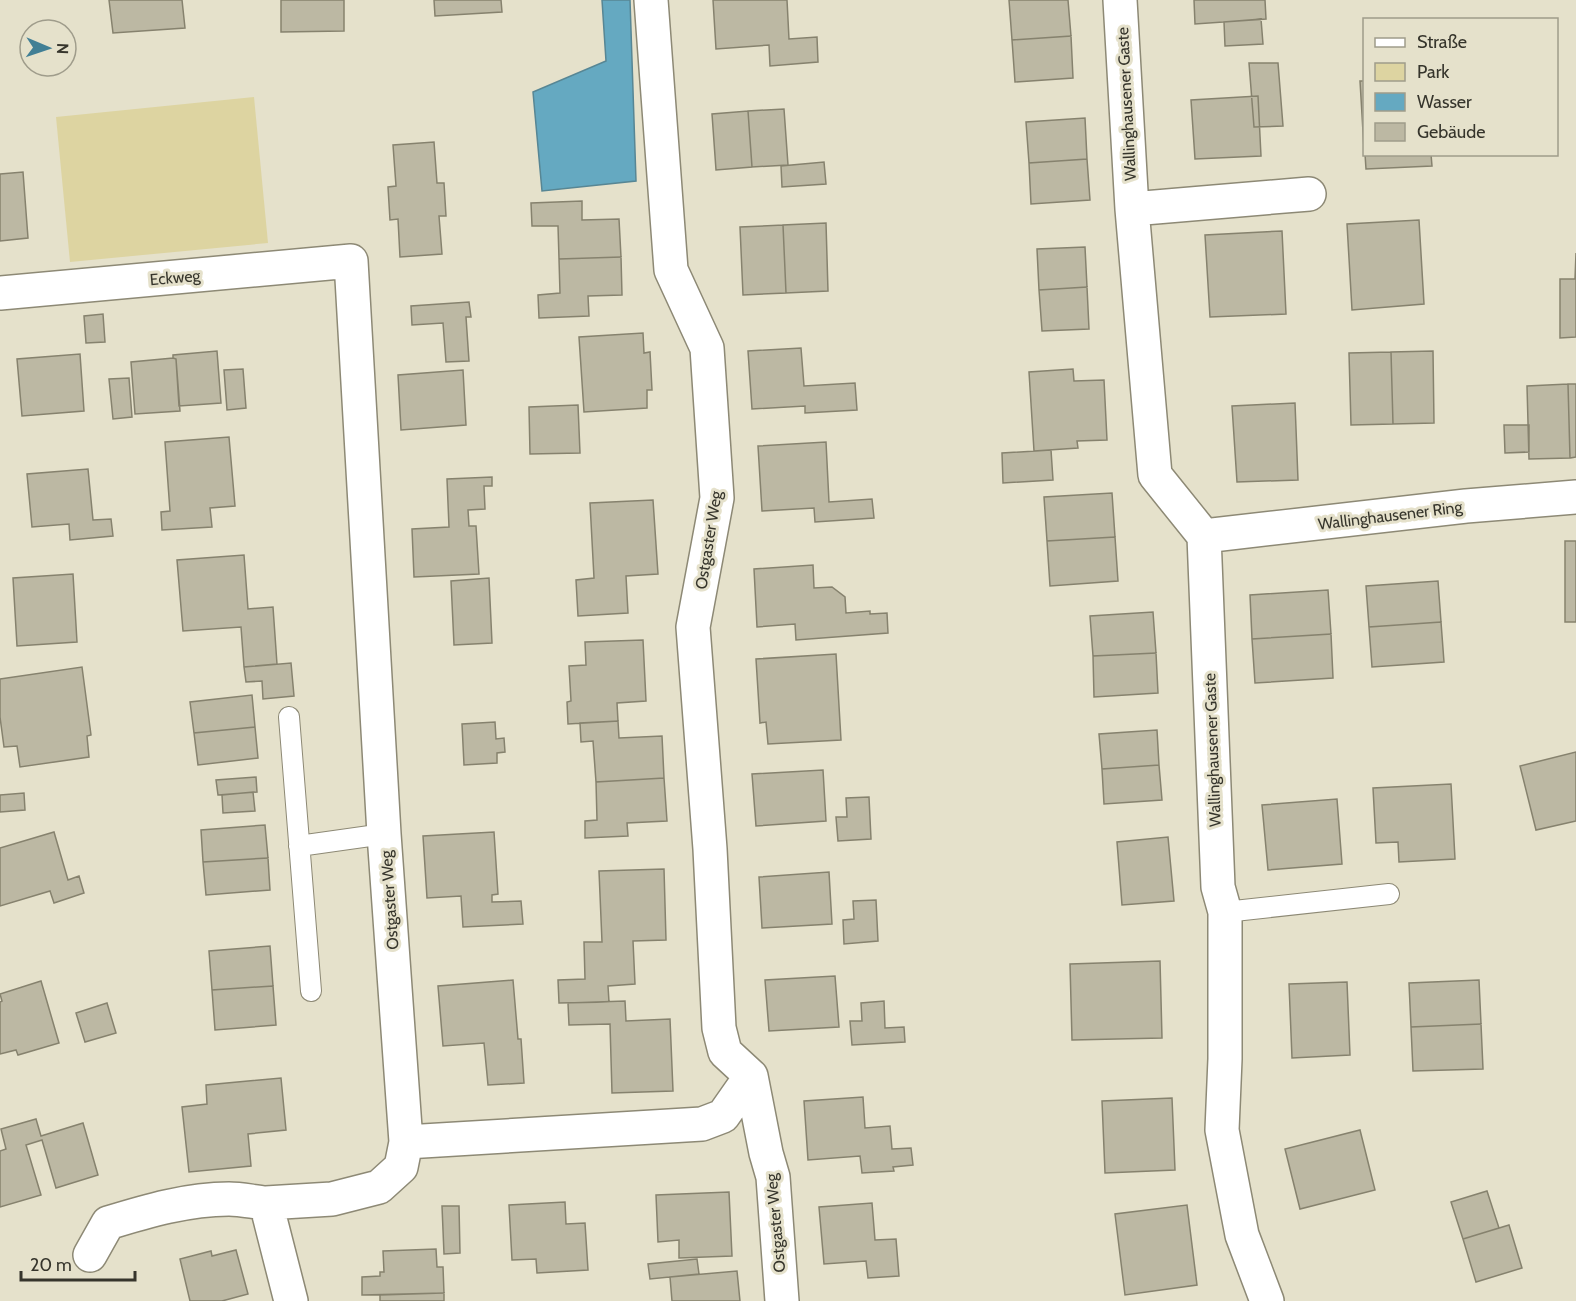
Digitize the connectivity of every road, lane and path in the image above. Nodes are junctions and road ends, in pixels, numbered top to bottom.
1 (651, 0) edge
2 (1120, 0) edge
3 (1309, 194) dead end
4 (1132, 209) junction
5 (351, 261) joint
6 (0, 293) edge
7 (1576, 497) edge
8 (1204, 536) junction
9 (289, 717) dead end
10 (384, 834) junction
11 (299, 846) junction
12 (1389, 894) dead end
13 (1225, 912) junction
14 (311, 991) dead end
15 (751, 1076) junction
16 (406, 1142) junction
17 (266, 1203) junction
18 (90, 1255) dead end
19 (291, 1301) edge
20 (782, 1301) edge
21 (1267, 1301) edge

1 - 15 street, Ostgaster Weg
2 - 4 street, Wallinghausener Gaste
3 - 4 street
4 - 8 street, Wallinghausener Gaste
5 - 6 street, Eckweg
5 - 10 street, Ostgaster Weg
7 - 8 street, Wallinghausener Ring
8 - 13 street, Wallinghausener Gaste
9 - 11 lane
10 - 11 lane
10 - 16 street, Ostgaster Weg
11 - 14 lane
12 - 13 lane
13 - 21 street, Wallinghausener Gaste
15 - 16 street
15 - 20 street, Ostgaster Weg
16 - 17 street, Ostgaster Weg
17 - 18 street, Ostgaster Weg
17 - 19 street

